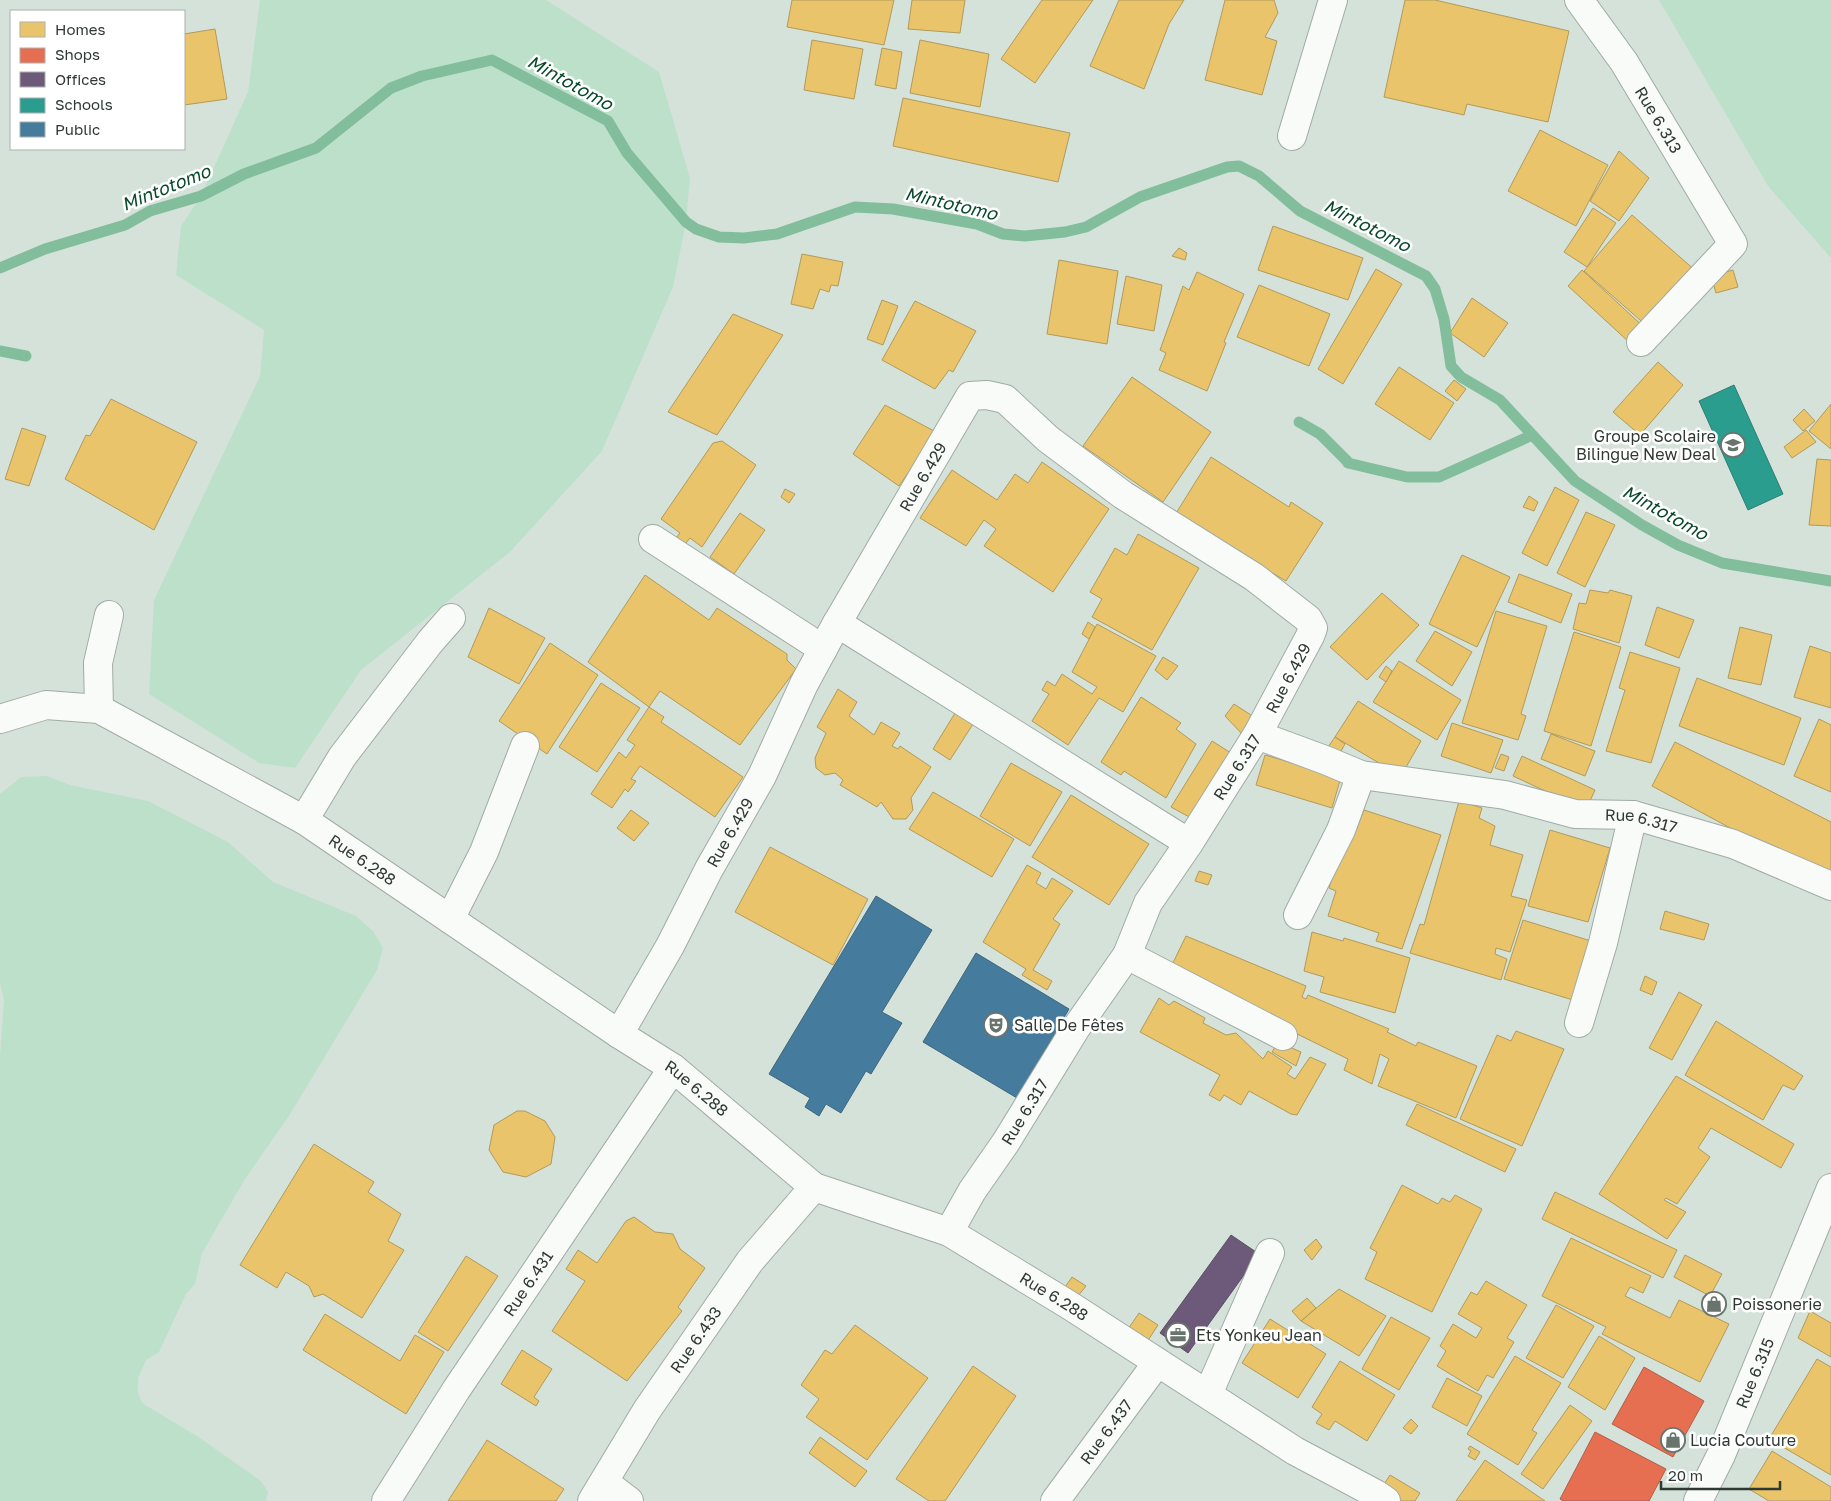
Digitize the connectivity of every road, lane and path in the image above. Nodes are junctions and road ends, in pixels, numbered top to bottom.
1 (1333, 0) edge
2 (1579, 0) edge
3 (1292, 136) dead end
4 (1641, 342) dead end
5 (653, 539) dead end
6 (109, 615) dead end
7 (451, 618) dead end
8 (837, 623) junction
9 (823, 649) junction
10 (100, 708) junction
11 (0, 719) edge
12 (1257, 735) junction
13 (525, 746) dead end
14 (1361, 775) junction
15 (1633, 815) junction
16 (304, 820) junction
17 (1189, 843) junction
18 (1831, 886) edge
19 (1298, 915) dead end
20 (450, 919) junction
21 (1127, 955) junction
22 (1579, 1022) dead end
23 (619, 1034) junction
24 (1283, 1036) dead end
25 (673, 1068) junction
26 (814, 1187) junction
27 (1831, 1188) edge
28 (949, 1232) junction
29 (1270, 1253) dead end
30 (1157, 1363) junction
31 (1208, 1394) junction
32 (598, 1491) edge
33 (1376, 1499) edge
34 (386, 1501) edge
35 (629, 1501) edge
36 (1056, 1501) edge
37 (1698, 1501) edge

1 - 3 street
2 - 4 street, Rue 6.313
5 - 9 street
6 - 10 street
7 - 16 street
8 - 9 street, Rue 6.429
8 - 12 street, Rue 6.429
8 - 17 street
9 - 23 street, Rue 6.429
10 - 11 street, Rue 6.288
10 - 16 street, Rue 6.288
12 - 14 street, Rue 6.317
12 - 17 street, Rue 6.317
13 - 20 street
14 - 15 street, Rue 6.317
14 - 19 street
15 - 18 street, Rue 6.317
15 - 22 street
16 - 20 street, Rue 6.288
17 - 21 street, Rue 6.317
20 - 23 street, Rue 6.288
21 - 24 street
21 - 28 street, Rue 6.317
23 - 25 street, Rue 6.288
25 - 26 street, Rue 6.288
25 - 34 street, Rue 6.431
26 - 28 street, Rue 6.288
26 - 32 street, Rue 6.433
27 - 37 street, Rue 6.315
28 - 30 street, Rue 6.288
29 - 31 street
30 - 31 street, Rue 6.288
30 - 36 street, Rue 6.437
31 - 33 street, Rue 6.288
32 - 35 street

